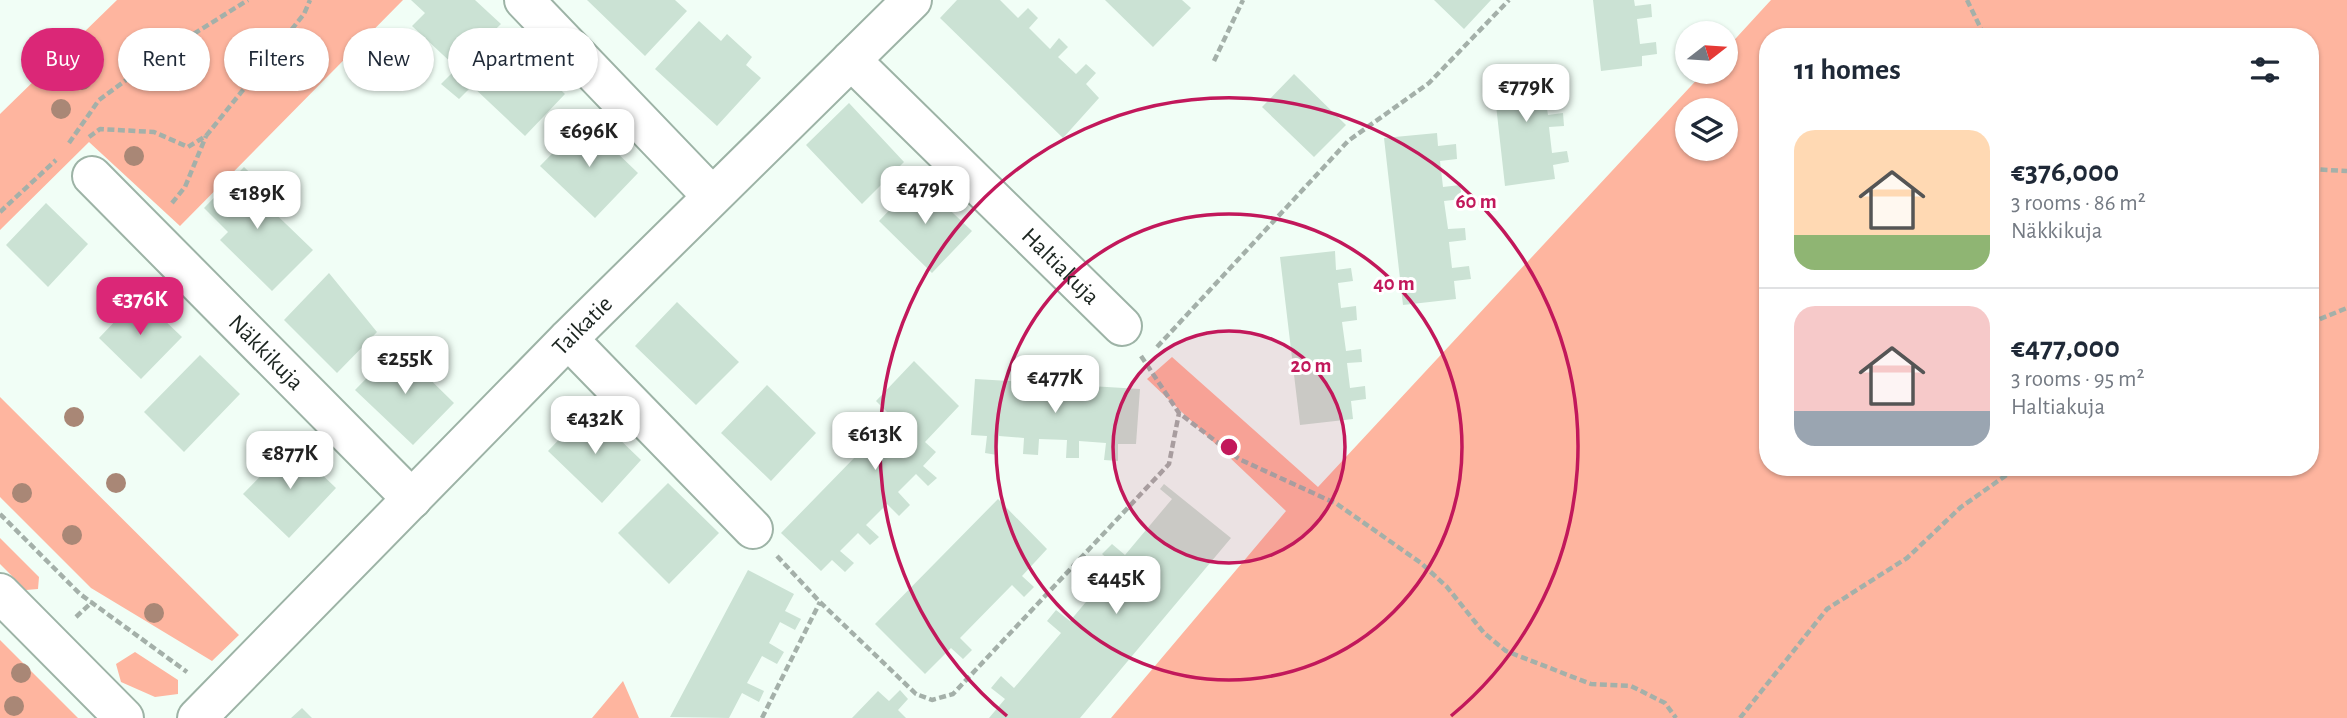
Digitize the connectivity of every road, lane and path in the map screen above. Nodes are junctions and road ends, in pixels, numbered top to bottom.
1 (248, 0) edge
2 (310, 0) edge
3 (524, 0) edge
4 (912, 0) edge
5 (1243, 0) edge
6 (1509, 0) edge
7 (1967, 0) edge
8 (1981, 28) edge
9 (851, 60) junction
10 (1213, 61) dead end
11 (206, 136) junction
12 (58, 158) dead end
13 (75, 158) junction
14 (2319, 170) edge
15 (2347, 172) edge
16 (712, 196) junction
17 (0, 212) edge
18 (147, 232) junction
19 (2347, 308) edge
20 (2319, 319) edge
21 (1122, 326) joint
22 (568, 339) junction
23 (1144, 361) junction
24 (1179, 413) junction
25 (2005, 476) edge
26 (412, 499) junction
27 (0, 514) edge
28 (753, 529) joint
29 (0, 593) edge
30 (92, 602) junction
31 (820, 602) junction
32 (71, 622) dead end
33 (208, 707) edge
34 (124, 718) edge
35 (762, 718) edge
36 (1676, 718) edge
37 (1740, 718) edge

1 - 13 path
2 - 11 path
3 - 16 street
4 - 9 street, Taikatie
5 - 10 path
6 - 23 path
7 - 8 path
9 - 16 street, Taikatie
9 - 21 street, Haltiakuja
11 - 13 path
11 - 18 path
12 - 17 path
13 - 18 street, Näkkikuja
14 - 15 path
16 - 22 street, Taikatie
18 - 26 street, Näkkikuja
19 - 20 path
21 - 23 path
22 - 26 street, Taikatie
22 - 28 street
23 - 24 path
24 - 31 path
24 - 36 path
25 - 37 path
26 - 33 street, Taikatie
27 - 30 path
28 - 31 path
29 - 34 street
30 - 32 path
30 - 33 path
31 - 35 path

